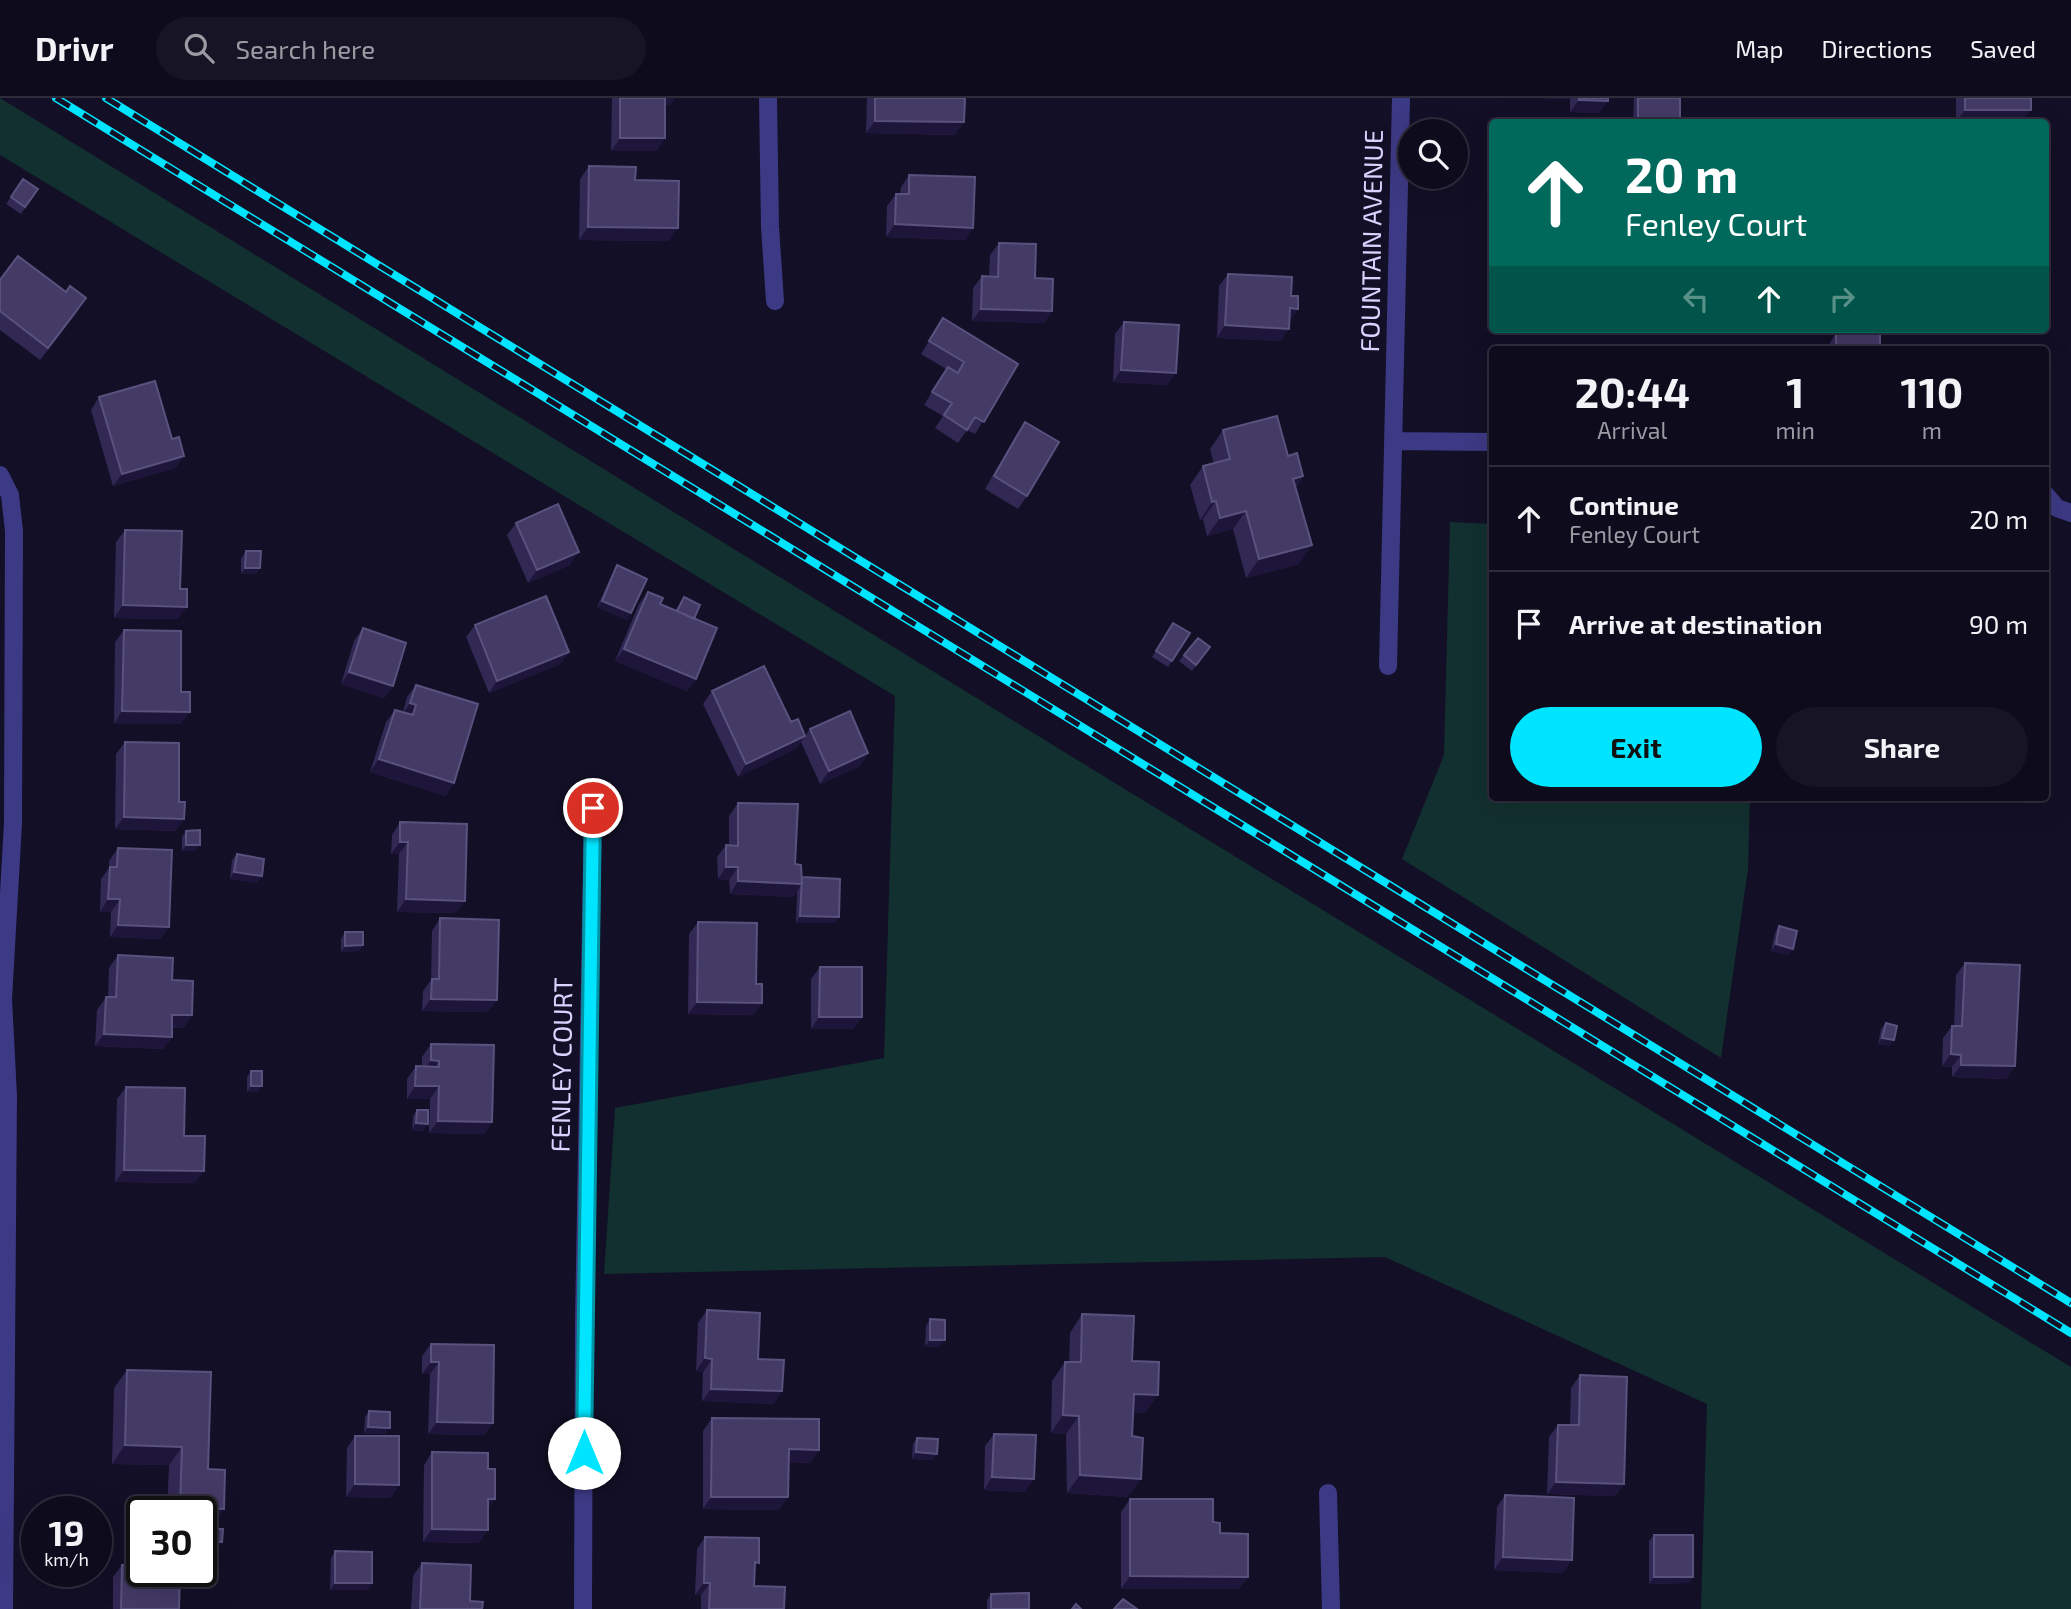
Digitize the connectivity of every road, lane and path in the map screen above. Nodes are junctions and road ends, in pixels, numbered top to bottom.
1 (768, 98) edge
2 (1401, 98) edge
3 (775, 301) dead end
4 (1393, 440) junction
5 (1489, 442) edge
6 (0, 475) edge
7 (2049, 499) edge
8 (2071, 513) edge
9 (1388, 667) dead end
10 (593, 808) dead end
11 (2, 999) edge
12 (1328, 1493) dead end
13 (4, 1609) edge
14 (583, 1609) edge
15 (1331, 1609) edge

1 - 3 street
2 - 4 street, FOUNTAIN AVENUE
4 - 5 street
4 - 9 street, FOUNTAIN AVENUE
6 - 11 street
7 - 8 street
10 - 14 street, FENLEY COURT
11 - 13 street
12 - 15 street

